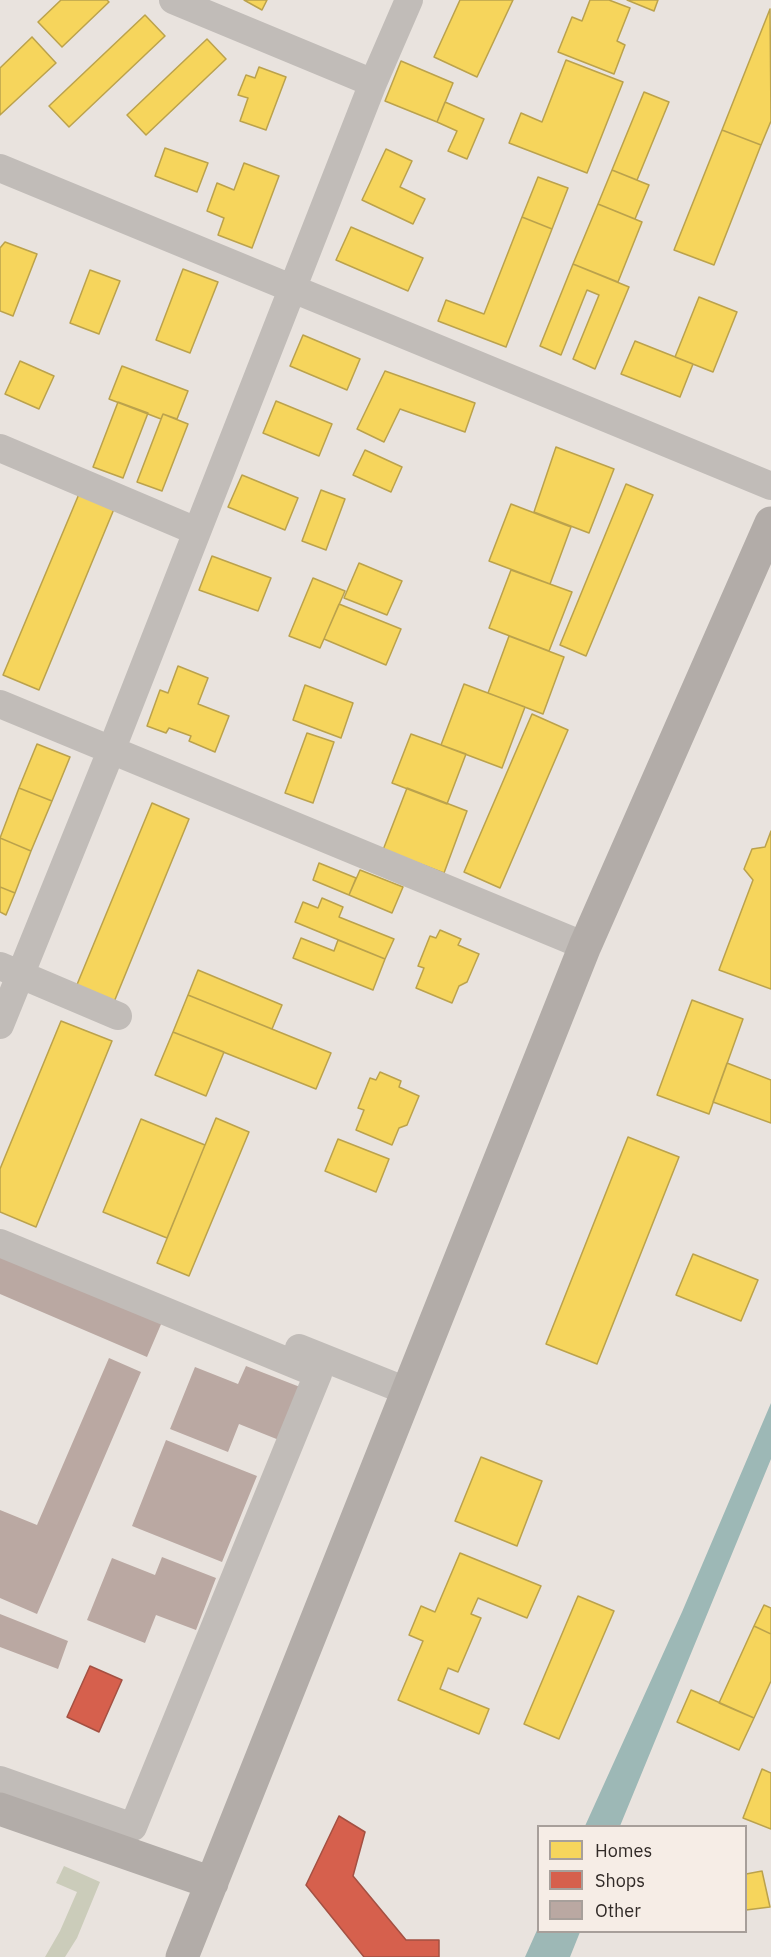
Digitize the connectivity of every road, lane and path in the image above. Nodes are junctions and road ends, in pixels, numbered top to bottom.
1 (173, 0) edge
2 (410, 0) edge
3 (373, 83) junction
4 (0, 168) edge
5 (291, 288) junction
6 (0, 448) edge
7 (771, 486) edge
8 (771, 523) edge
9 (196, 531) junction
10 (0, 704) edge
11 (111, 751) junction
12 (585, 946) junction
13 (11, 970) edge
14 (118, 1016) dead end
15 (0, 1025) edge
16 (0, 1243) edge
17 (72, 1258) dead end
18 (409, 1392) junction
19 (0, 1780) edge
20 (0, 1809) edge
21 (212, 1883) junction
22 (183, 1957) edge

1 - 3 street
2 - 3 street
3 - 5 street
4 - 5 street
5 - 7 street
5 - 9 street
6 - 9 street
8 - 12 street
9 - 11 street
10 - 11 street
11 - 12 street
11 - 13 street
12 - 18 street
13 - 14 street
13 - 15 street
16 - 19 street
17 - 18 street
18 - 21 street
20 - 21 street
21 - 22 street

